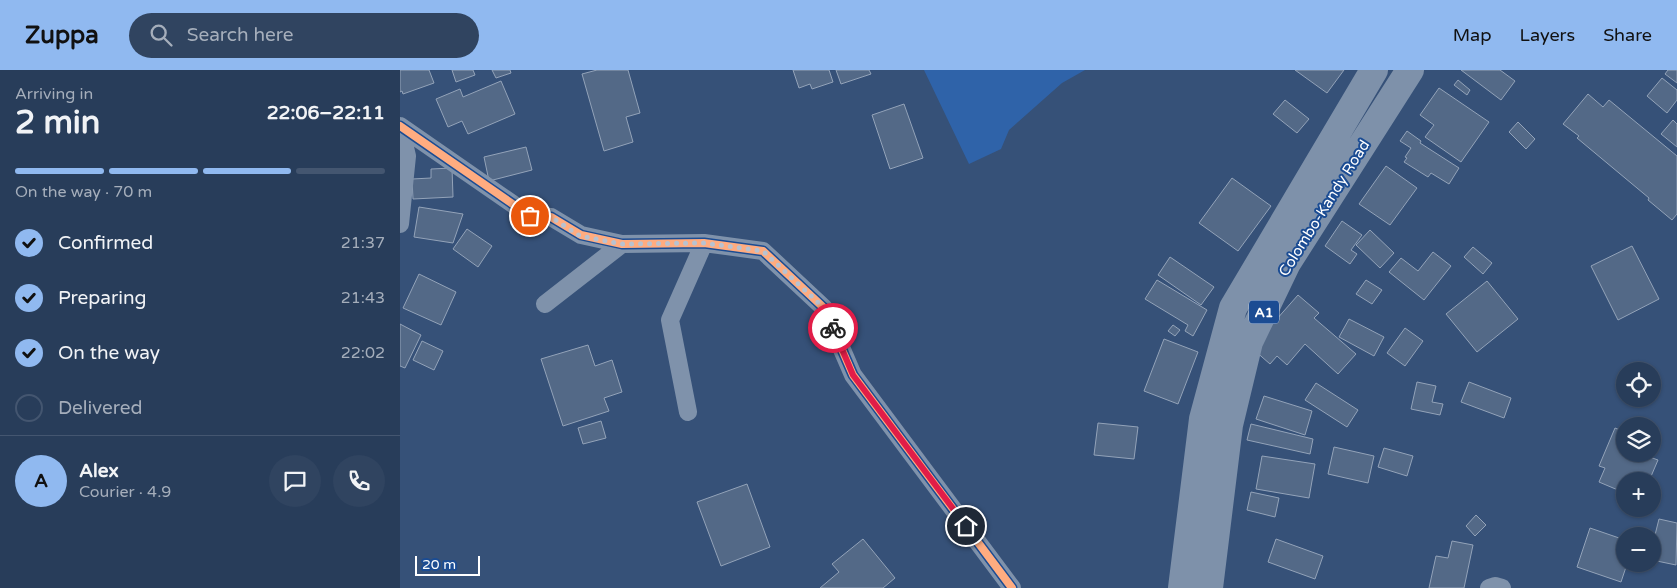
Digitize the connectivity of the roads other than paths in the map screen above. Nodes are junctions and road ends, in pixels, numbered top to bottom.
1 (1374, 70) edge
2 (1410, 70) edge
3 (400, 126) edge
4 (400, 224) edge
5 (704, 243) junction
6 (622, 244) junction
7 (545, 304) dead end
8 (688, 412) dead end
9 (1012, 588) edge
10 (1182, 588) edge
11 (1209, 588) edge
12 (1489, 588) edge
13 (1502, 588) edge

1 - 10 highway, Colombo-Kandy Road / A1
2 - 11 highway, Colombo-Kandy Road / A1
3 - 4 street
3 - 6 street
5 - 6 street
5 - 8 street
5 - 9 street
6 - 7 street
12 - 13 street

